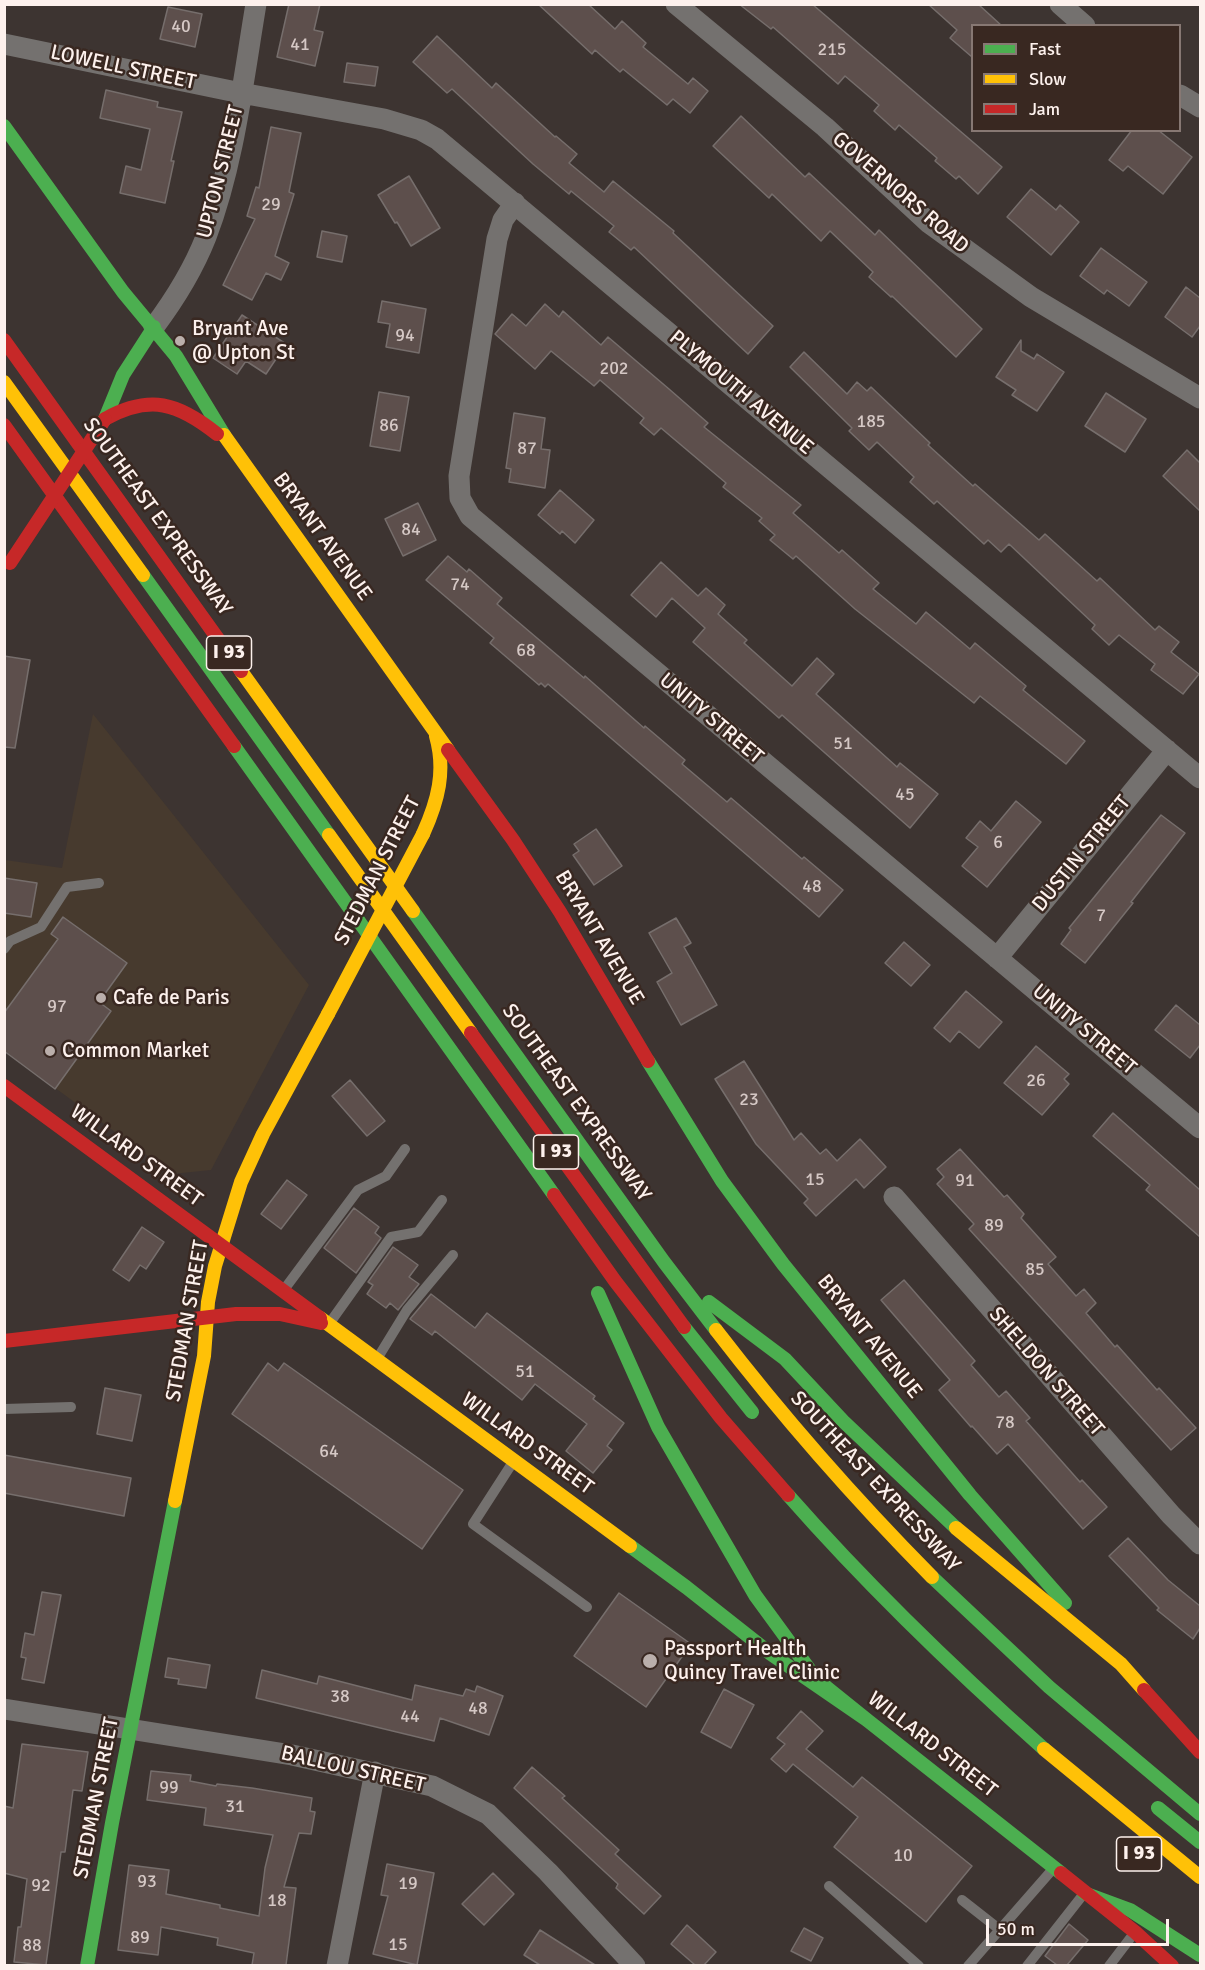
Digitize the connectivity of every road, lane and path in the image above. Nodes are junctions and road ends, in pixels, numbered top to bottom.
1 (256, 4) edge
2 (676, 4) edge
3 (1060, 4) edge
4 (1083, 24) edge
5 (4, 44) edge
6 (241, 93) junction
7 (1181, 96) edge
8 (1200, 107) edge
9 (4, 126) edge
10 (514, 203) junction
11 (154, 327) junction
12 (4, 340) edge
13 (4, 382) edge
14 (1200, 398) edge
15 (105, 419) junction
16 (4, 424) edge
17 (234, 450) junction
18 (32, 500) dead end
19 (53, 529) dead end
20 (7, 568) edge
21 (432, 726) junction
22 (1167, 750) junction
23 (1200, 778) edge
24 (99, 883) dead end
25 (352, 946) dead end
26 (4, 948) edge
27 (997, 958) junction
28 (366, 966) dead end
29 (4, 1086) edge
30 (1200, 1128) edge
31 (405, 1149) dead end
32 (894, 1197) dead end
33 (442, 1200) dead end
34 (221, 1246) junction
35 (453, 1255) dead end
36 (676, 1278) junction
37 (283, 1291) junction
38 (207, 1317) junction
39 (332, 1326) junction
40 (4, 1341) edge
41 (638, 1346) dead end
42 (377, 1359) junction
43 (71, 1407) dead end
44 (4, 1409) edge
45 (758, 1419) dead end
46 (513, 1460) junction
47 (1200, 1544) edge
48 (587, 1607) dead end
49 (1121, 1664) junction
50 (4, 1708) edge
51 (867, 1720) junction
52 (131, 1728) junction
53 (1200, 1734) edge
54 (1200, 1752) edge
55 (375, 1772) junction
56 (1151, 1803) dead end
57 (1200, 1814) edge
58 (1200, 1842) edge
59 (1054, 1868) junction
60 (1200, 1877) edge
61 (829, 1886) dead end
62 (1084, 1893) junction
63 (962, 1900) dead end
64 (999, 1929) junction
65 (1135, 1932) junction
66 (1200, 1955) edge
67 (1165, 1963) edge
68 (87, 1965) edge
69 (338, 1965) edge
70 (635, 1965) edge
71 (919, 1965) edge
72 (968, 1965) edge
73 (1027, 1965) edge
74 (1109, 1965) edge

1 - 6 street, UPTON STREET
2 - 14 street, GOVERNORS ROAD
3 - 4 street
5 - 6 street, LOWELL STREET
6 - 10 street, PLYMOUTH AVENUE
6 - 11 street, UPTON STREET
7 - 8 street
9 - 11 main road, BRYANT AVENUE
10 - 22 street, PLYMOUTH AVENUE
10 - 27 street, UNITY STREET
11 - 15 main road
11 - 17 main road, BRYANT AVENUE
12 - 36 main road, SOUTHEAST EXPRESSWAY / I 93
13 - 45 main road, I 93
15 - 17 main road
15 - 20 main road, bridge
16 - 60 main road, I 93
17 - 21 main road, BRYANT AVENUE
18 - 19 main road
21 - 34 main road, STEDMAN STREET, bridge
21 - 49 main road, BRYANT AVENUE
22 - 23 street, PLYMOUTH AVENUE
22 - 27 street, DUSTIN STREET
24 - 26 lane
25 - 28 main road
27 - 30 street, UNITY STREET
29 - 34 main road, WILLARD STREET
31 - 37 lane
32 - 47 street, SHELDON STREET
33 - 39 lane
34 - 37 main road, WILLARD STREET
34 - 38 main road, STEDMAN STREET
35 - 42 lane
36 - 49 main road
36 - 57 main road, SOUTHEAST EXPRESSWAY / I 93
37 - 39 main road, WILLARD STREET
38 - 39 main road
38 - 40 main road
38 - 52 main road, STEDMAN STREET
39 - 42 main road, WILLARD STREET
41 - 51 main road
42 - 46 main road, WILLARD STREET
43 - 44 lane
46 - 48 lane
46 - 51 main road, WILLARD STREET
49 - 53 main road, BRYANT AVENUE
49 - 54 main road
50 - 52 street, BALLOU STREET
51 - 59 main road, WILLARD STREET
52 - 55 street, BALLOU STREET
52 - 68 main road, STEDMAN STREET
55 - 69 street
55 - 70 street, BALLOU STREET
56 - 58 main road, I 93
59 - 62 main road, WILLARD STREET
59 - 64 lane
61 - 71 lane
62 - 65 main road, WILLARD STREET
62 - 66 main road
62 - 73 lane
63 - 64 lane
64 - 72 lane
65 - 67 main road, WILLARD STREET
65 - 74 lane

